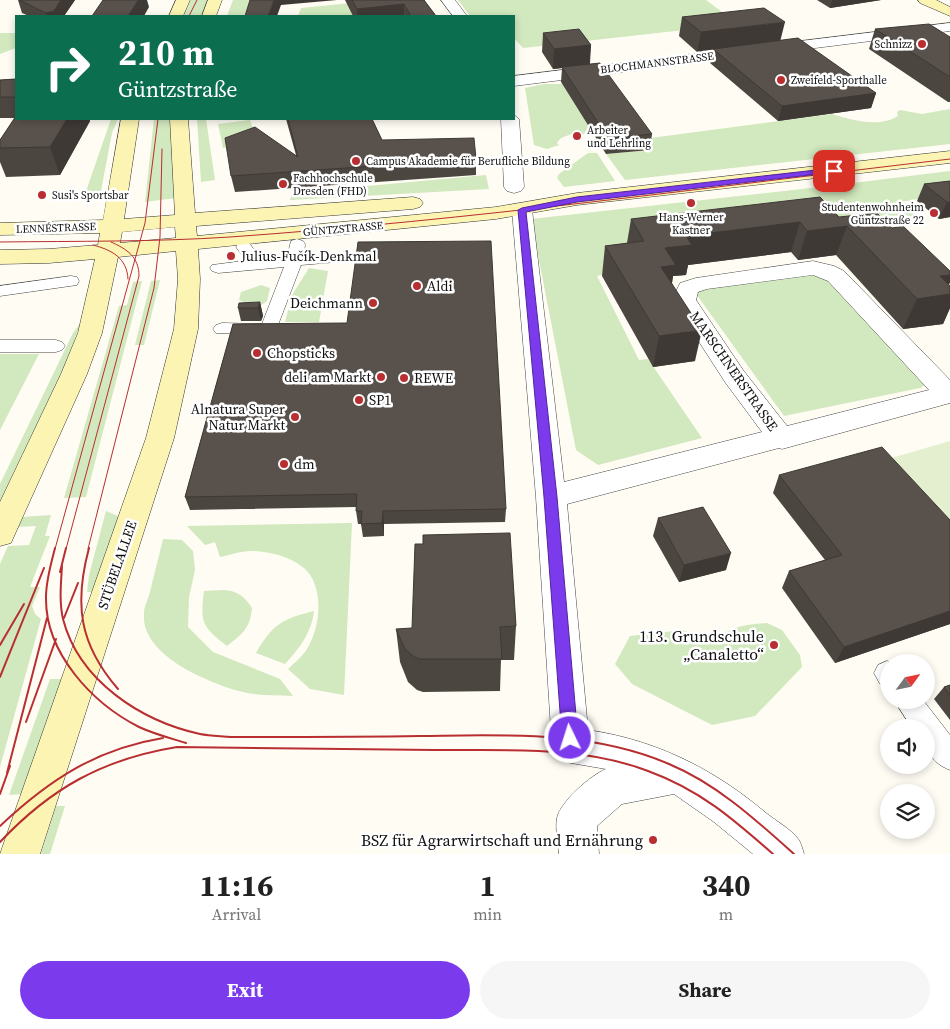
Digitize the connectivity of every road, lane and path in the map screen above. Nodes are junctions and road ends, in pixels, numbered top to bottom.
1 (183, 0) edge
2 (215, 0) edge
3 (448, 0) edge
4 (925, 0) edge
5 (950, 12) edge
6 (176, 15) edge
7 (209, 15) edge
8 (459, 15) edge
9 (950, 27) edge
10 (515, 81) edge
11 (130, 120) edge
12 (179, 120) edge
13 (510, 120) edge
14 (950, 158) edge
15 (514, 187) dead end
16 (577, 200) junction
17 (522, 210) junction
18 (186, 220) junction
19 (112, 226) junction
20 (0, 229) edge
21 (187, 243) junction
22 (296, 244) dead end
23 (244, 248) dead end
24 (108, 251) junction
25 (0, 257) edge
26 (330, 259) dead end
27 (295, 261) junction
28 (250, 265) junction
29 (218, 268) dead end
30 (71, 281) dead end
31 (0, 291) edge
32 (222, 329) dead end
33 (269, 329) junction
34 (288, 329) edge
35 (0, 346) edge
36 (56, 346) dead end
37 (949, 394) edge
38 (782, 438) junction
39 (551, 497) junction
40 (0, 534) edge
41 (914, 709) edge
42 (950, 757) edge
43 (675, 775) junction
44 (578, 836) edge
45 (20, 854) edge
46 (784, 854) edge

1 - 6 main road
2 - 7 main road
3 - 8 street
4 - 5 main road
9 - 10 street, BLOCHMANNSTRASSE
11 - 19 main road
12 - 18 main road, STÜBELALLEE
13 - 15 street
14 - 16 main road, GÜNTZSTRASSE
16 - 17 main road, GÜNTZSTRASSE
16 - 18 main road, GÜNTZSTRASSE
17 - 21 main road, GÜNTZSTRASSE
17 - 39 street
18 - 19 main road, GÜNTZSTRASSE
18 - 21 main road, STÜBELALLEE
19 - 20 main road, LENNÉSTRASSE
19 - 24 main road
21 - 24 main road, GÜNTZSTRASSE
21 - 45 main road, STÜBELALLEE
22 - 27 street
23 - 28 street
24 - 25 main road, LENNÉSTRASSE
24 - 40 main road
26 - 27 street
27 - 28 street
27 - 33 street
28 - 29 street
30 - 31 street
32 - 33 street
33 - 34 street
35 - 36 street
37 - 38 street, MARSCHNERSTRASSE
37 - 38 street, MARSCHNERSTRASSE
38 - 39 street, MARSCHNERSTRASSE
39 - 43 street
41 - 42 street
43 - 44 street
43 - 46 street

